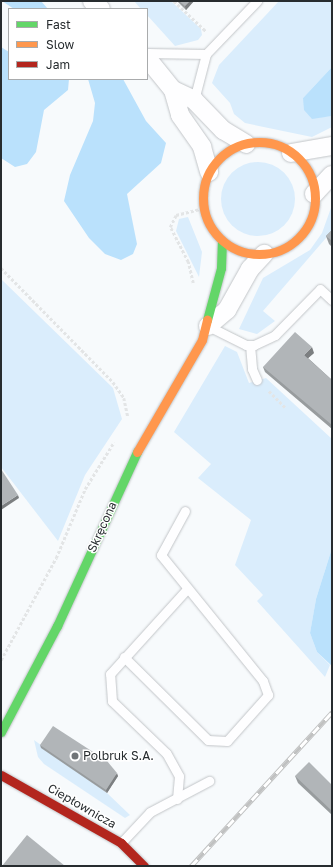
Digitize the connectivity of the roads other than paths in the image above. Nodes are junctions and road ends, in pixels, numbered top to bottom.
1 (92, 1) edge
2 (257, 1) edge
3 (100, 8) edge
4 (148, 53) edge
5 (206, 54) junction
6 (148, 59) edge
7 (173, 90) junction
8 (194, 100) junction
9 (246, 144) junction
10 (332, 146) edge
11 (291, 153) junction
12 (209, 172) junction
13 (332, 175) edge
14 (314, 194) junction
15 (222, 241) junction
16 (264, 254) junction
17 (332, 300) edge
18 (205, 333) junction
19 (250, 345) junction
20 (257, 380) road end
21 (185, 511) dead end
22 (186, 589) junction
23 (124, 657) junction
24 (1, 732) edge
25 (1, 775) edge
26 (209, 781) dead end
27 (177, 799) junction
28 (121, 843) junction
29 (144, 866) edge

1 - 3 street
2 - 5 lane
4 - 5 lane
5 - 8 lane
6 - 7 street
7 - 8 street
7 - 12 street
8 - 9 street
9 - 11 street
9 - 12 street
10 - 11 street
11 - 14 street
12 - 15 street
13 - 14 street
14 - 16 street
15 - 16 street
15 - 18 street, Skręcona
16 - 18 street, Skręcona
17 - 19 lane
18 - 19 lane
18 - 24 street, Skręcona
19 - 20 lane
21 - 22 lane
22 - 23 lane
22 - 23 lane
23 - 27 lane
25 - 28 street, Ciepłownicza
26 - 27 lane
27 - 28 lane
28 - 29 street, Ciepłownicza

